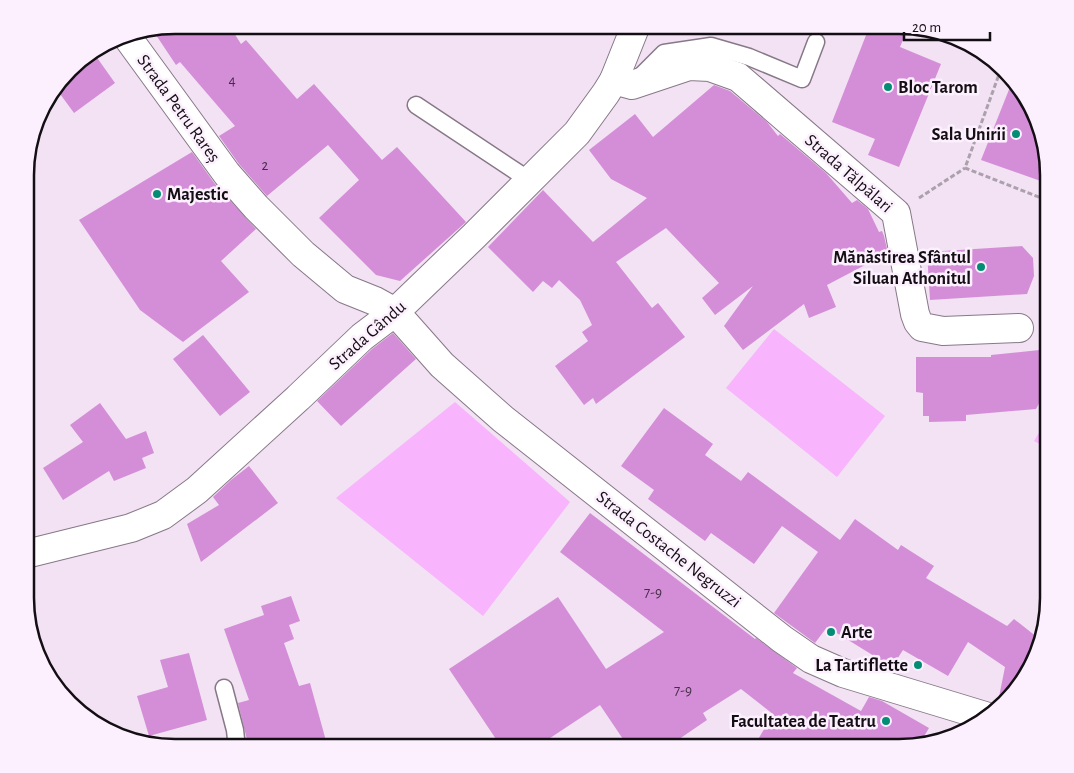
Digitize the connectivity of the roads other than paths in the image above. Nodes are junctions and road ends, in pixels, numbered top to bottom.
1 (634, 34) edge
2 (131, 41) edge
3 (816, 42) dead end
4 (623, 82) junction
5 (416, 105) dead end
6 (529, 180) junction
7 (395, 312) junction
8 (1019, 328) dead end
9 (34, 552) edge
10 (224, 688) dead end
11 (979, 714) edge
12 (236, 739) edge

1 - 4 street, Strada Gându
2 - 7 street, Strada Petru Rareș
3 - 4 lane
4 - 6 street, Strada Gându
4 - 8 street, Strada Tălpălari
5 - 6 lane
6 - 7 street, Strada Gându
7 - 9 street, Strada Gându
7 - 11 street, Strada Costache Negruzzi
10 - 12 lane

